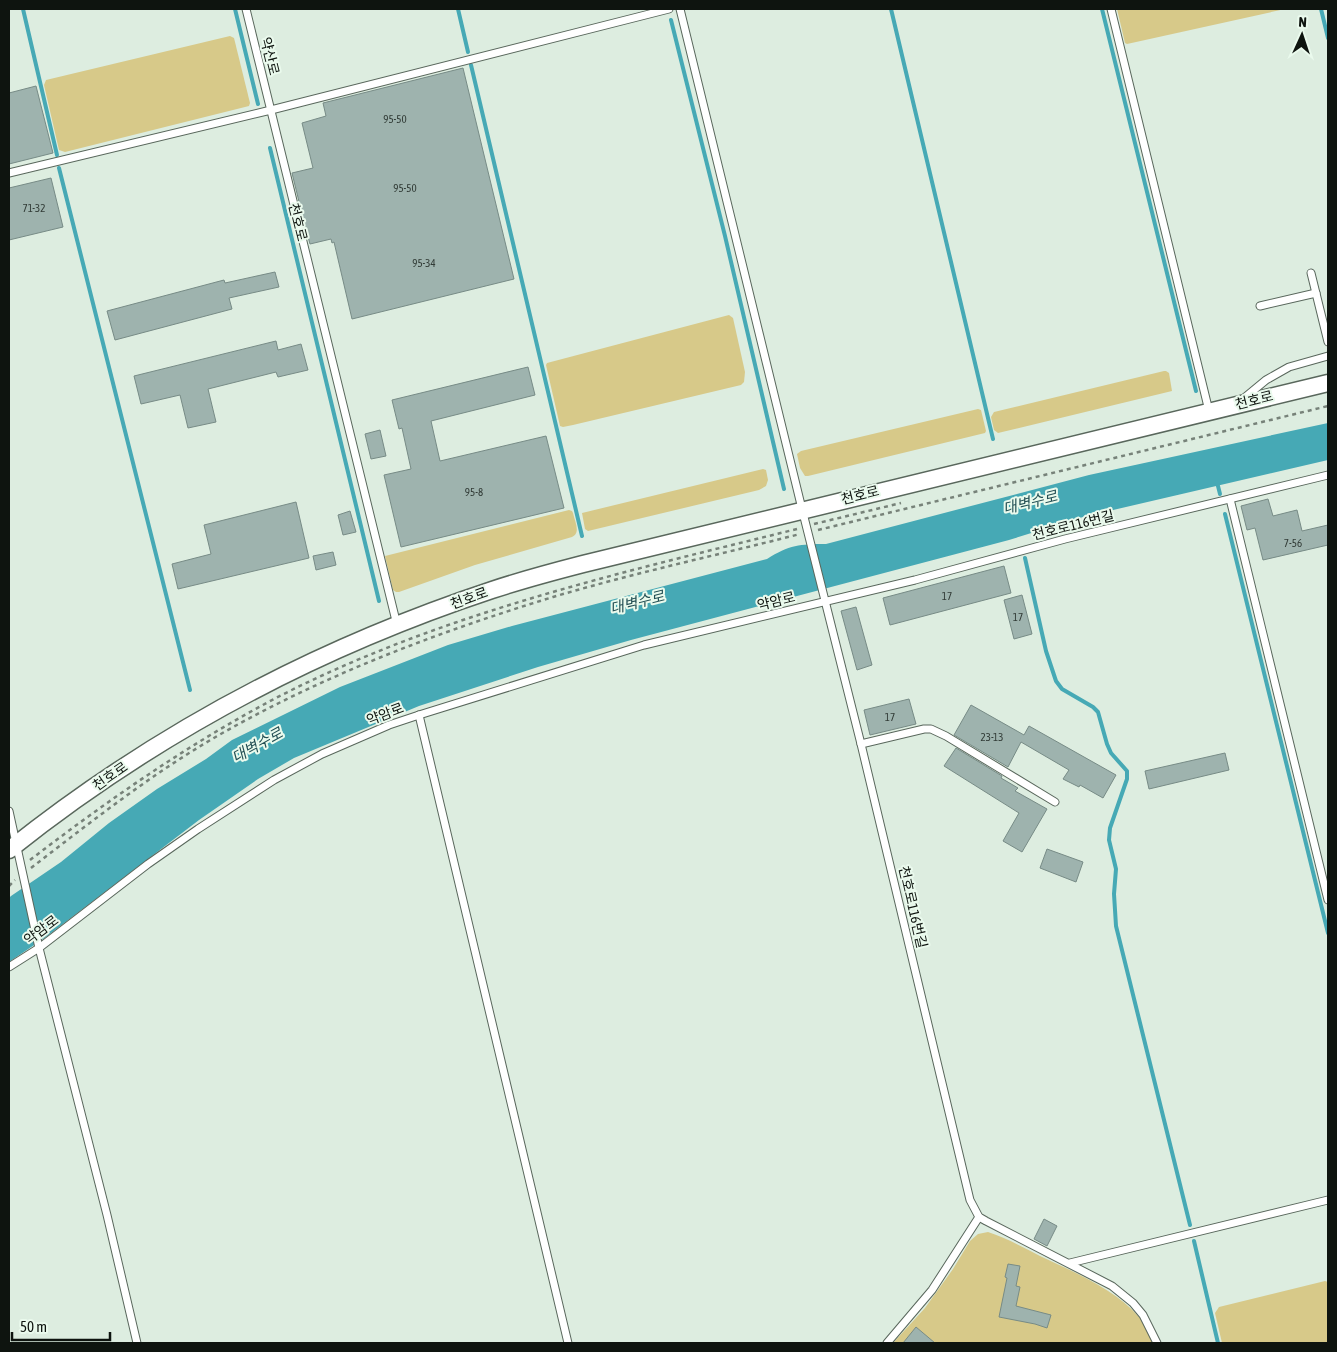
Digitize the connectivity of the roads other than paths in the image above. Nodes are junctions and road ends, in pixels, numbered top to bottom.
1 (246, 9) edge
2 (669, 9) edge
3 (680, 9) edge
4 (1111, 9) edge
5 (271, 110) junction
6 (9, 173) edge
7 (1311, 273) dead end
8 (1316, 293) junction
9 (1260, 306) dead end
10 (1328, 342) edge
11 (1328, 356) edge
12 (1328, 382) edge
13 (1236, 405) junction
14 (1209, 411) junction
15 (1328, 475) edge
16 (1230, 499) junction
17 (802, 509) junction
18 (825, 600) junction
19 (397, 625) junction
20 (418, 715) junction
21 (862, 744) junction
22 (1055, 802) dead end
23 (9, 811) edge
24 (13, 847) edge
25 (1328, 900) edge
26 (38, 946) junction
27 (9, 967) edge
28 (1328, 1200) edge
29 (979, 1217) junction
30 (1070, 1263) junction
31 (137, 1343) edge
32 (568, 1343) edge
33 (887, 1343) edge
34 (1157, 1343) edge

1 - 5 lane, 약산로
2 - 5 lane
3 - 17 lane, 천호로116번길
4 - 14 lane
5 - 6 lane
5 - 19 lane, 천호로
7 - 8 lane
8 - 9 lane
8 - 10 lane
11 - 13 lane
12 - 13 street, 천호로
13 - 14 street, 천호로
14 - 17 street, 천호로
15 - 16 lane, 천호로116번길
16 - 18 lane, 천호로116번길
16 - 25 lane
17 - 18 lane, 천호로116번길
17 - 19 street, 천호로
18 - 20 lane, 약암로
18 - 21 lane, 천호로116번길
19 - 24 street, 천호로
20 - 26 lane, 약암로
20 - 32 lane
21 - 22 lane
21 - 29 lane, 천호로116번길
23 - 24 lane
24 - 26 lane
26 - 27 lane, 약암로
26 - 31 lane
28 - 30 lane
29 - 30 lane
29 - 33 lane
30 - 34 lane

